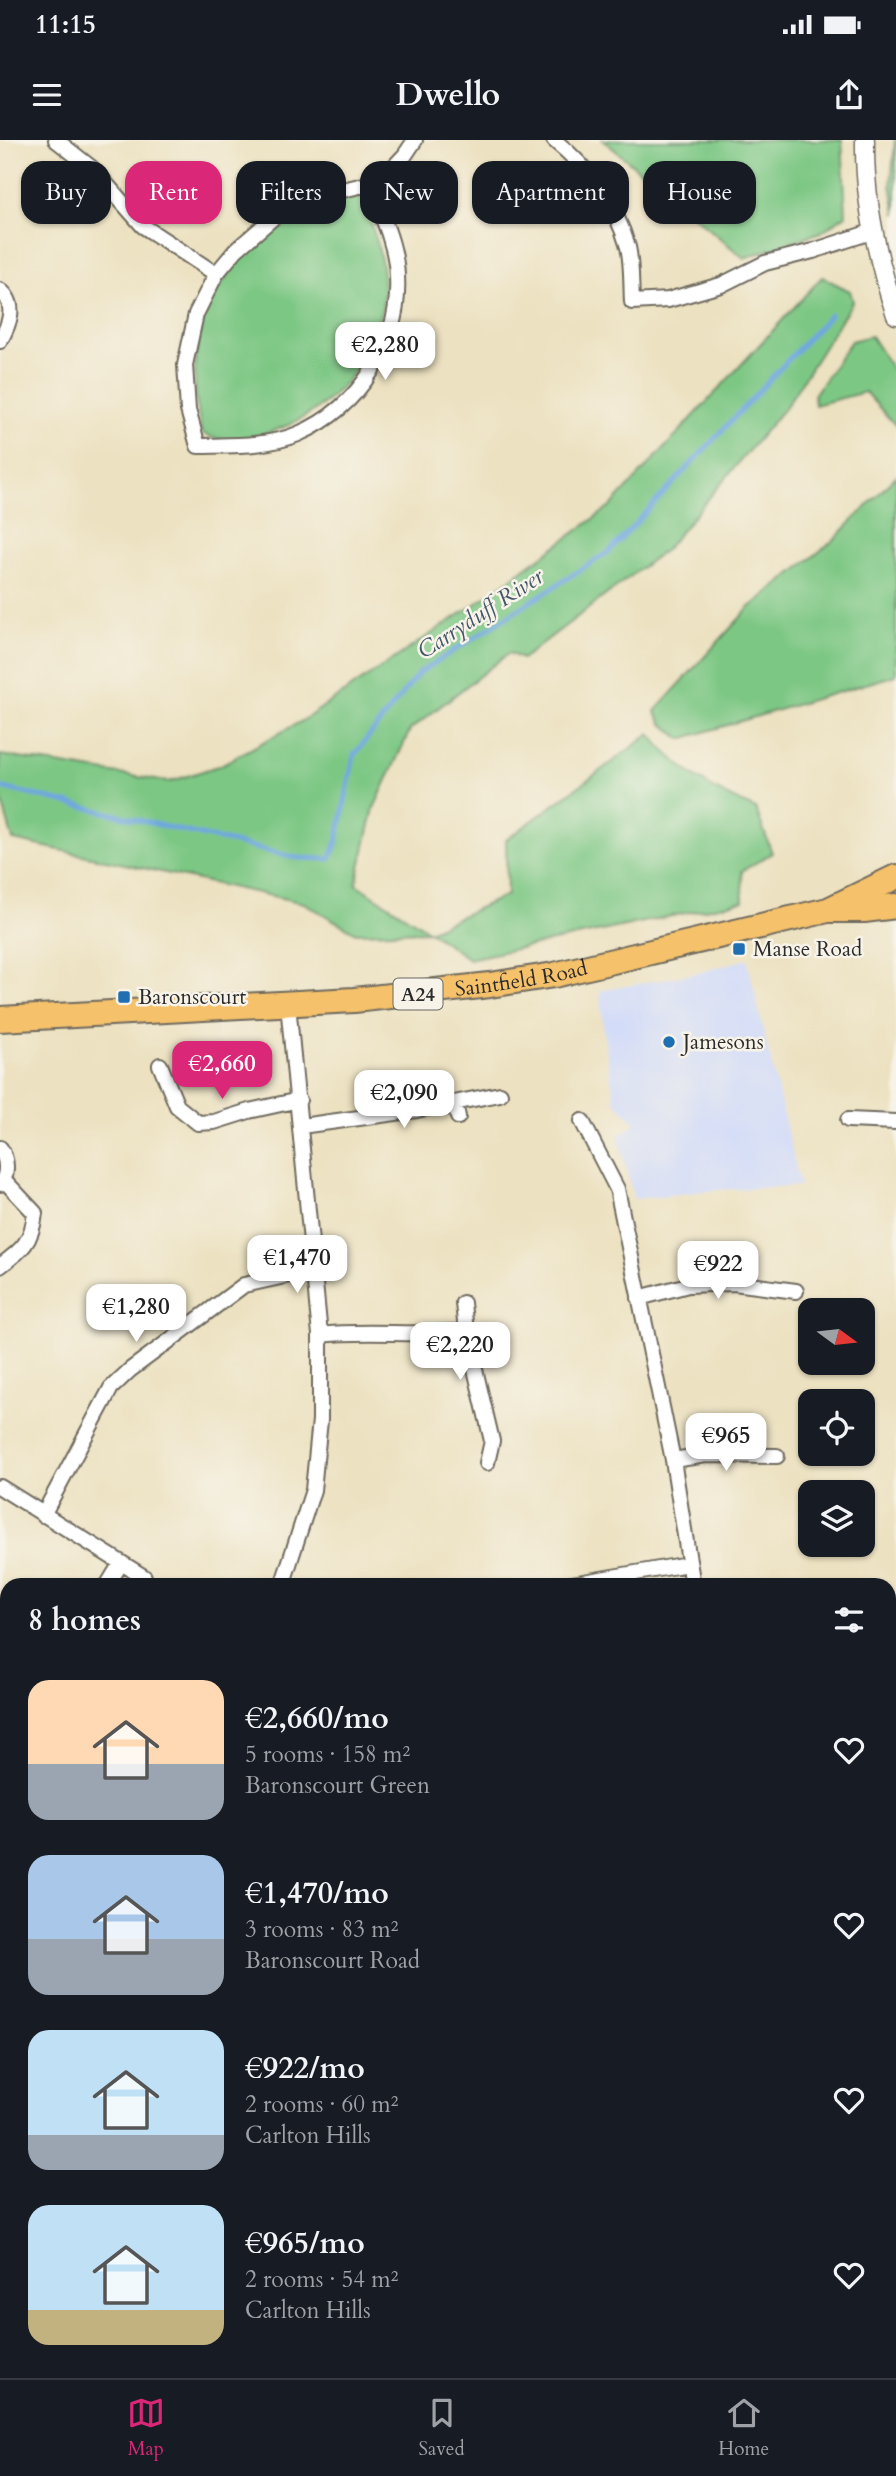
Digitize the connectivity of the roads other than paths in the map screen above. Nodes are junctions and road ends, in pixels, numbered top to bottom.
1 (56, 140) edge
2 (415, 140) edge
3 (554, 140) edge
4 (865, 140) edge
5 (399, 161) edge
6 (360, 186) edge
7 (385, 224) edge
8 (874, 231) junction
9 (216, 274) junction
10 (0, 290) edge
11 (896, 315) edge
12 (0, 341) edge
13 (896, 877) edge
14 (896, 905) edge
15 (828, 910) junction
16 (288, 1004) junction
17 (0, 1019) edge
18 (160, 1065) dead end
19 (500, 1094) dead end
20 (299, 1100) junction
21 (848, 1120) dead end
22 (582, 1121) dead end
23 (896, 1122) edge
24 (301, 1126) junction
25 (0, 1148) edge
26 (2, 1182) edge
27 (0, 1266) edge
28 (312, 1270) junction
29 (796, 1291) dead end
30 (639, 1298) junction
31 (463, 1303) dead end
32 (466, 1331) junction
33 (320, 1335) junction
34 (777, 1456) dead end
35 (673, 1460) junction
36 (487, 1462) dead end
37 (0, 1487) edge
38 (43, 1515) junction
39 (121, 1563) junction
40 (688, 1564) junction
41 (144, 1577) dead end
42 (112, 1578) edge
43 (285, 1578) edge
44 (606, 1578) edge
45 (691, 1578) edge

1 - 9 street
2 - 5 street
3 - 8 street
4 - 8 street
6 - 9 street
7 - 9 street
8 - 11 street
10 - 12 street
13 - 15 highway, Saintfield Road / A24
14 - 15 highway, Saintfield Road / A24
15 - 16 highway, Saintfield Road / A24
16 - 17 highway, Saintfield Road / A24
16 - 20 street
18 - 20 street
19 - 24 street
20 - 24 street
21 - 23 street
22 - 30 street
24 - 28 street
25 - 26 street
26 - 27 street
28 - 33 street
28 - 38 street
29 - 30 street
30 - 35 street
31 - 32 street
32 - 33 street
32 - 36 street
33 - 43 street
34 - 35 street
35 - 40 street
37 - 38 street
38 - 39 street
39 - 41 street
39 - 42 street
40 - 44 street
40 - 45 street

